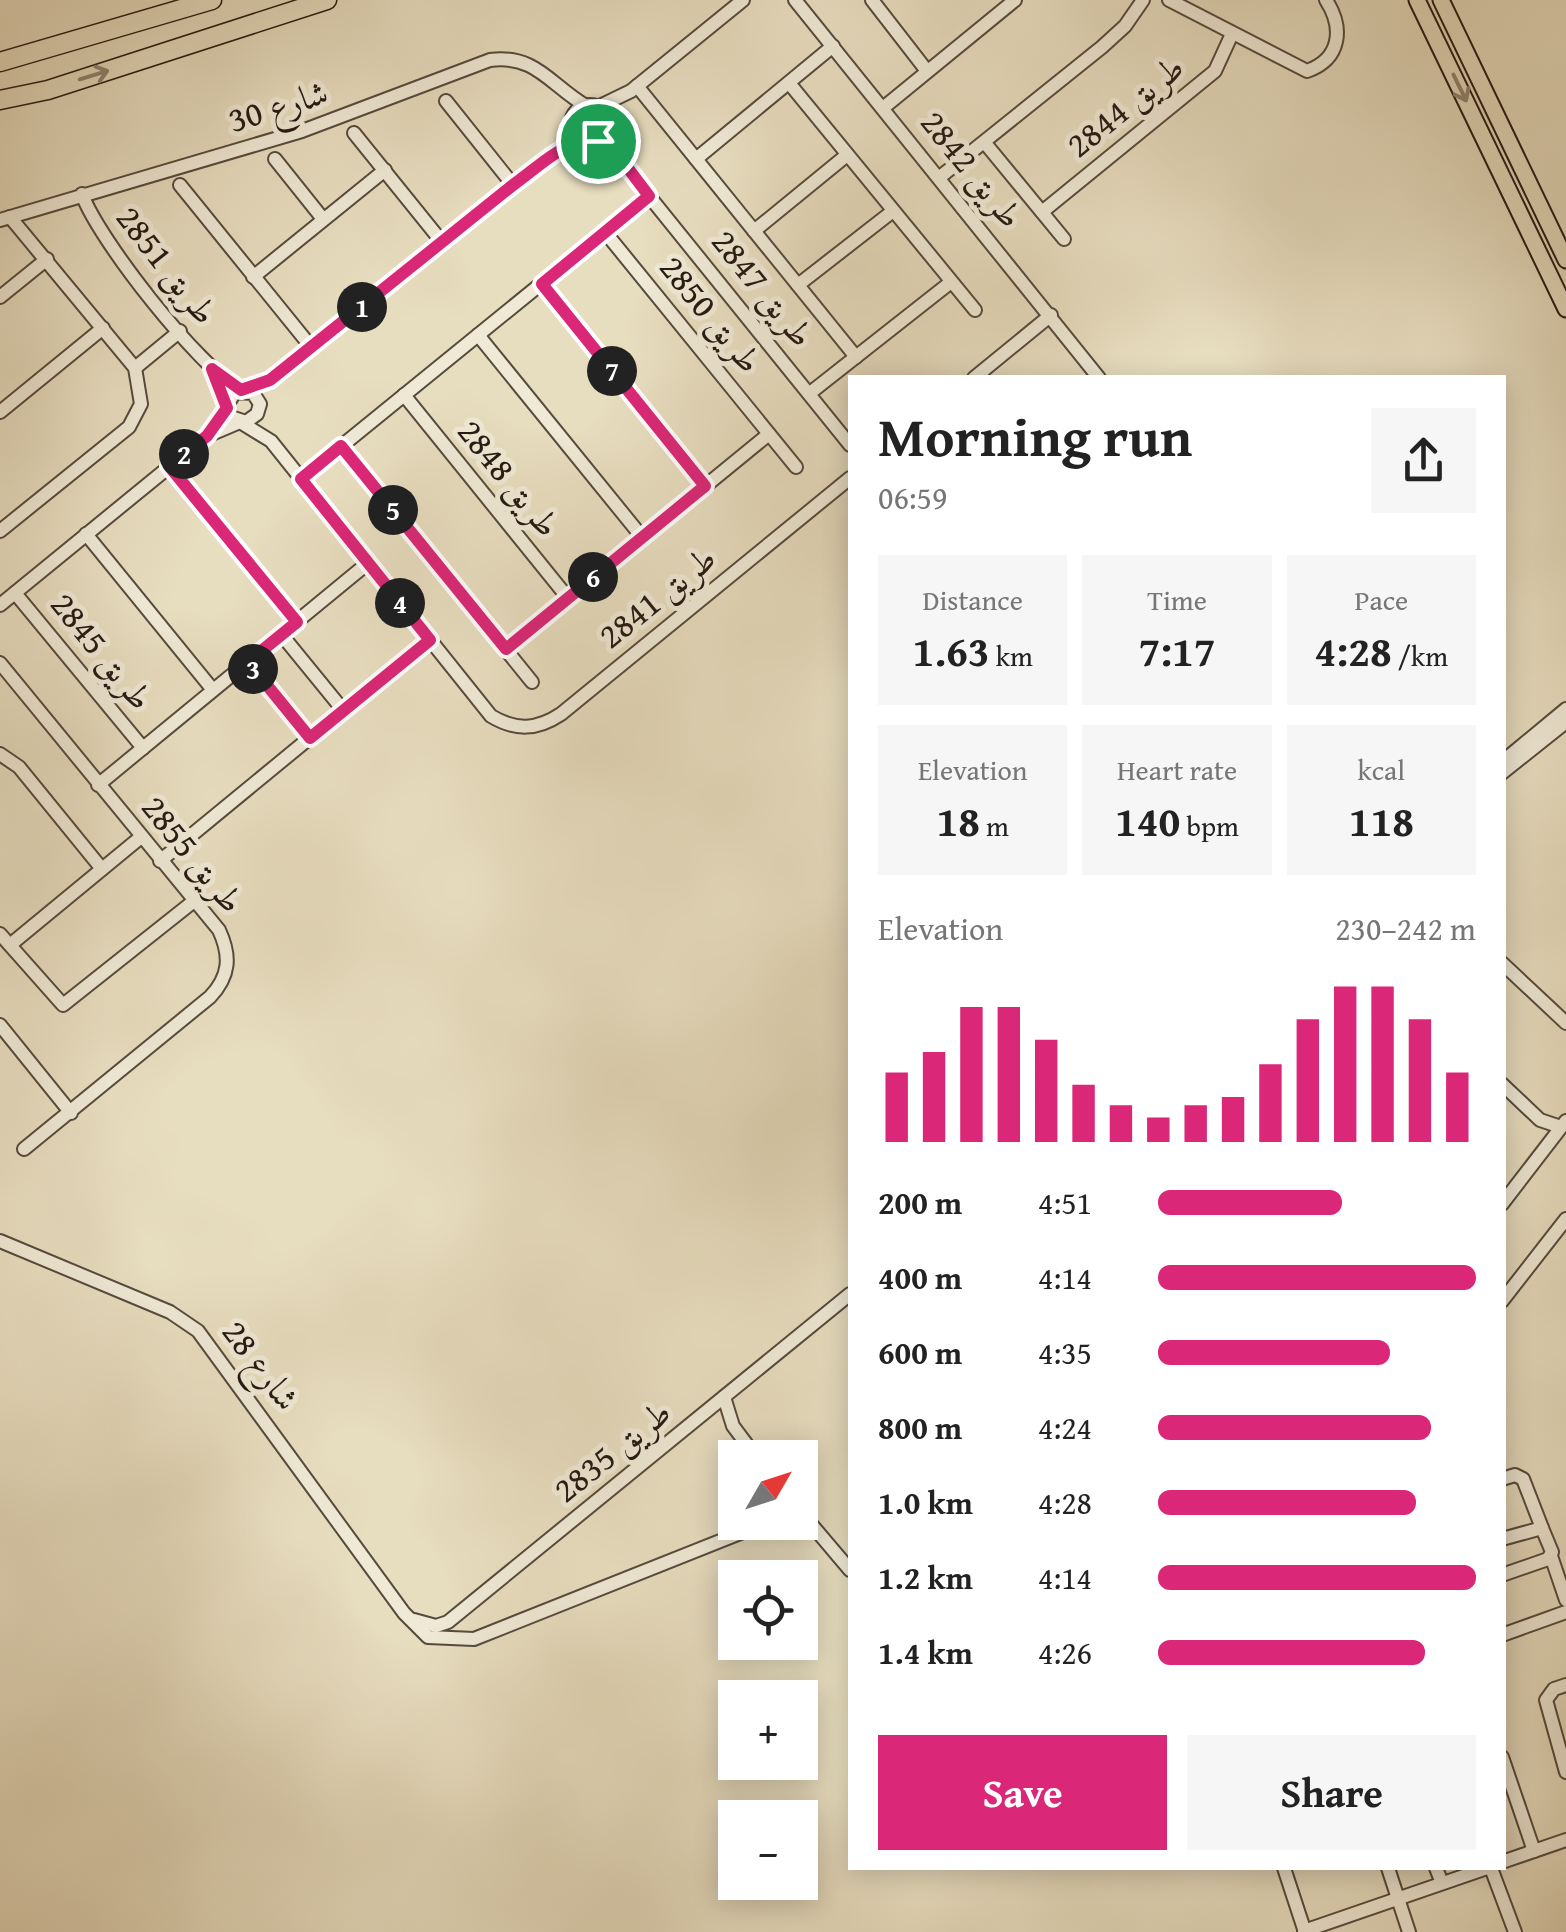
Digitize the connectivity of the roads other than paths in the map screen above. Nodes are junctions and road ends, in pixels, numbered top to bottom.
1 (212, 0) edge
2 (327, 0) edge
3 (742, 0) edge
4 (795, 0) edge
5 (872, 0) edge
6 (987, 0) edge
7 (1015, 0) edge
8 (1143, 0) edge
9 (1169, 0) edge
10 (1418, 0) edge
11 (1441, 0) edge
12 (1328, 3) edge
13 (998, 14) junction
14 (1231, 36) junction
15 (833, 46) junction
16 (0, 62) edge
17 (927, 71) junction
18 (789, 82) junction
19 (634, 88) junction
20 (562, 89) junction
21 (0, 100) edge
22 (446, 102) dead end
23 (592, 106) junction
24 (883, 108) junction
25 (573, 121) junction
26 (608, 126) junction
27 (354, 133) dead end
28 (589, 142) junction
29 (985, 142) junction
30 (847, 155) junction
31 (552, 156) junction
32 (275, 159) dead end
33 (696, 159) junction
34 (386, 170) junction
35 (628, 170) junction
36 (940, 177) junction
37 (180, 185) dead end
38 (513, 185) junction
39 (82, 194) junction
40 (649, 196) junction
41 (893, 211) junction
42 (1042, 212) junction
43 (5, 219) edge
44 (323, 220) junction
45 (605, 232) junction
46 (754, 232) junction
47 (1064, 240) dead end
48 (442, 242) junction
49 (47, 259) junction
50 (1566, 260) edge
51 (254, 277) junction
52 (951, 282) junction
53 (542, 284) junction
54 (798, 285) junction
55 (0, 297) edge
56 (1566, 309) edge
57 (975, 310) dead end
58 (1051, 315) junction
59 (103, 328) junction
60 (180, 331) junction
61 (478, 335) junction
62 (312, 348) junction
63 (856, 357) junction
64 (135, 368) junction
65 (212, 369) junction
66 (281, 373) junction
67 (978, 375) edge
68 (1097, 375) edge
69 (244, 390) junction
70 (810, 393) junction
71 (404, 396) junction
72 (228, 404) junction
73 (260, 407) junction
74 (0, 412) edge
75 (240, 422) junction
76 (769, 434) junction
77 (207, 436) junction
78 (271, 441) junction
79 (848, 442) edge
80 (341, 446) junction
81 (169, 466) junction
82 (796, 467) dead end
83 (301, 479) junction
84 (848, 480) edge
85 (705, 486) junction
86 (0, 531) edge
87 (86, 534) junction
88 (642, 537) junction
89 (368, 563) junction
90 (15, 592) junction
91 (568, 598) junction
92 (0, 605) edge
93 (297, 622) junction
94 (281, 634) junction
95 (430, 640) junction
96 (506, 649) junction
97 (248, 662) junction
98 (0, 663) edge
99 (532, 682) dead end
100 (213, 690) junction
101 (344, 710) junction
102 (1566, 710) edge
103 (1566, 722) edge
104 (310, 738) junction
105 (142, 748) junction
106 (0, 754) edge
107 (1506, 759) edge
108 (1506, 770) edge
109 (98, 785) junction
110 (140, 837) junction
111 (160, 861) junction
112 (102, 868) junction
113 (194, 901) junction
114 (0, 934) edge
115 (10, 945) junction
116 (1506, 967) edge
117 (1566, 1023) edge
118 (0, 1024) edge
119 (1506, 1088) edge
120 (70, 1113) junction
121 (1563, 1124) edge
122 (24, 1149) dead end
123 (1506, 1199) edge
124 (1566, 1219) edge
125 (0, 1241) edge
126 (848, 1296) edge
127 (1506, 1296) edge
128 (724, 1397) junction
129 (704, 1415) junction
130 (739, 1434) junction
131 (744, 1440) edge
132 (1506, 1478) edge
133 (1542, 1528) junction
134 (818, 1532) edge
135 (1506, 1538) edge
136 (723, 1540) edge
137 (1551, 1556) junction
138 (848, 1568) edge
139 (1506, 1573) edge
140 (1566, 1600) edge
141 (1566, 1612) edge
142 (404, 1613) junction
143 (1506, 1633) edge
144 (1566, 1684) edge
145 (1506, 1769) edge
146 (1566, 1772) edge
147 (1566, 1840) edge
148 (1534, 1851) junction
149 (1506, 1861) edge
150 (1285, 1870) edge
151 (1389, 1870) edge
152 (1437, 1870) edge
153 (1483, 1870) edge
154 (1490, 1870) edge
155 (1442, 1883) junction
156 (1398, 1899) junction
157 (1305, 1932) edge
158 (1409, 1932) edge
159 (1515, 1932) edge

1 - 16 highway
21 -> 2 highway
3 - 19 street
4 - 15 street, طريق 2842
5 - 17 street
6 - 13 street
7 - 13 street
8 - 29 street, طريق 2844
9 - 14 street
10 -> 56 main road
11 - 50 main road
12 - 14 street
13 - 17 street
14 - 42 street, طريق 2844
15 - 18 street
15 - 24 street, طريق 2842
17 - 24 street
18 - 30 street
18 - 33 street
19 - 23 street
19 - 26 street
19 - 33 street
20 - 23 street, شارع 30
20 - 25 street
20 - 39 street, شارع 30
22 - 38 street
23 - 25 street
23 - 26 street, شارع 30
24 - 36 street, طريق 2842
25 - 28 street, طريق 2847
25 - 31 street
26 - 28 street
26 - 35 street, طريق 2847
27 - 34 street
28 - 31 street
28 - 35 street, طريق 2847
29 - 36 street, طريق 2844
29 - 42 street
30 - 41 street
30 - 46 street
31 - 38 street
32 - 44 street
33 - 46 street
34 - 44 street
34 - 48 street
35 - 40 street, طريق 2847
36 - 58 street, طريق 2842
37 - 51 street
38 - 48 street
39 - 43 street, شارع 30
39 - 60 street, طريق 2851
40 - 45 street
40 - 70 street, طريق 2847
41 - 52 street
41 - 54 street
42 - 47 street
43 - 49 street
44 - 51 street
45 - 53 street
45 - 76 street, طريق 2850
46 - 54 street
48 - 62 street
49 - 55 street
49 - 59 street
51 - 62 street
52 - 57 street
52 - 63 street
53 - 61 street
53 - 85 street
54 - 63 street
58 - 67 street
58 - 68 street, طريق 2842
59 - 64 street
59 - 74 street
60 - 64 street
60 - 65 street, طريق 2851
61 - 71 street
61 - 88 street, طريق 2848
62 - 66 street
63 - 70 street
64 - 86 street
65 - 69 street, طريق 2851
65 - 72 street, طريق 2851
66 - 69 street
66 - 73 street
69 - 72 street, طريق 2845
69 - 73 street, طريق 2851
70 - 79 street, طريق 2847
71 - 80 street
71 - 91 street, طريق 2848
72 - 75 street, طريق 2851
72 - 77 street, طريق 2845
73 - 75 street, طريق 2845
73 - 78 street
75 - 77 street, طريق 2845
75 - 78 street
76 - 82 street, طريق 2850
76 - 85 street
77 - 81 street, طريق 2845
78 - 83 street
80 - 83 street
80 - 96 street
81 - 87 street, طريق 2845
81 - 93 street
83 - 89 street
84 - 95 street, طريق 2841
85 - 88 street
87 - 90 street, طريق 2845
87 - 100 street
88 - 91 street
89 - 93 street
89 - 95 street
90 - 92 street, طريق 2845
90 - 105 street, طريق 2845
91 - 96 street
93 - 94 street
94 - 97 street
94 - 101 street
95 - 101 street
96 - 99 street
97 - 100 street
97 - 104 street
98 - 109 street, طريق 2855
100 - 105 street
101 - 104 street
102 - 107 street
103 - 108 street
104 - 111 street
105 - 109 street
106 - 112 street
109 - 110 street, طريق 2855
110 - 111 street, طريق 2855
110 - 112 street
111 - 113 street, طريق 2855
112 - 115 street
113 - 115 street
113 - 120 street, طريق 2855
114 - 115 street
116 - 117 street
118 - 120 street
119 - 121 street
120 - 122 street, طريق 2855
121 - 123 street
124 - 127 street
125 - 142 street, شارع 28
126 - 128 street, طريق 2835
128 - 129 street, طريق 2835
128 - 130 street
129 - 130 street
129 - 142 street, طريق 2835
130 - 131 street
132 - 133 street
133 - 135 street
133 - 137 street
134 - 138 street
136 - 142 street, شارع 28
137 - 139 street
137 - 140 street
141 - 143 street
144 - 146 street
145 - 148 street
147 - 148 street
148 - 149 street
150 - 157 street
151 - 156 street
152 - 155 street
153 - 155 street
154 - 159 street
155 - 156 street
156 - 157 street
156 - 158 street

